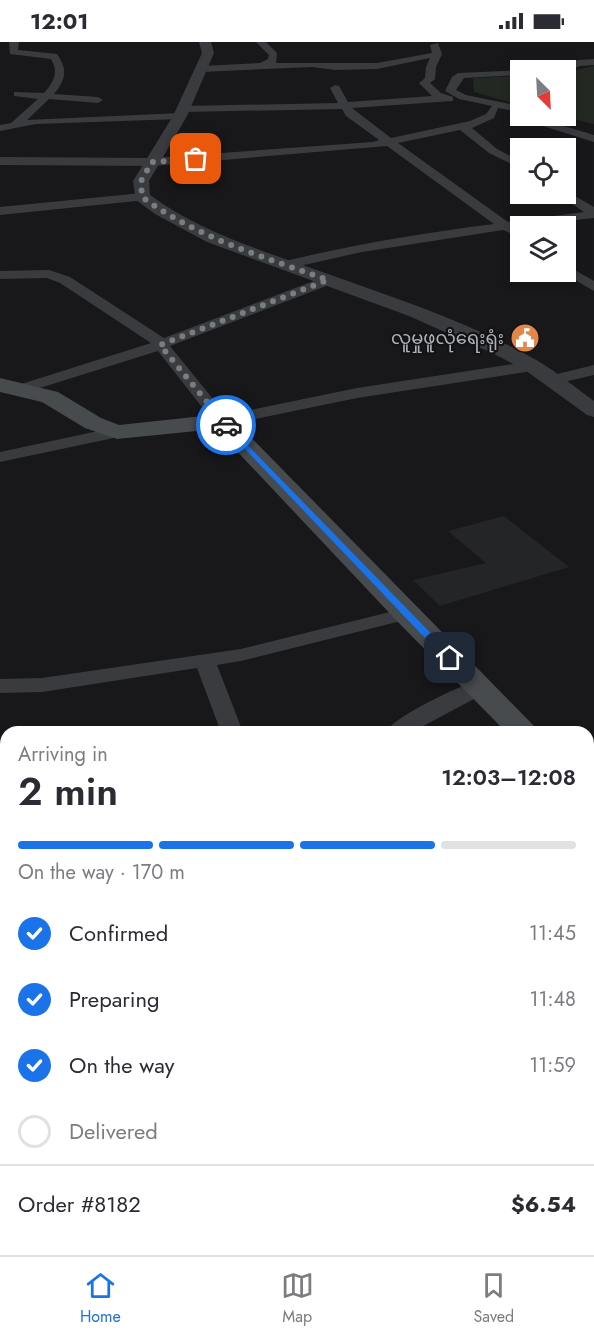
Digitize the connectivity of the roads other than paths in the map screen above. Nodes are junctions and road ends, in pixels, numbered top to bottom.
1 (14, 42) edge
2 (205, 42) edge
3 (261, 42) edge
4 (434, 42) edge
5 (430, 55) dead end
6 (594, 62) edge
7 (312, 64) junction
8 (576, 64) edge
9 (264, 65) junction
10 (201, 69) junction
11 (352, 73) dead end
12 (510, 73) edge
13 (335, 88) dead end
14 (18, 94) dead end
15 (45, 97) junction
16 (445, 98) junction
17 (98, 100) dead end
18 (346, 106) junction
19 (510, 107) edge
20 (181, 112) junction
21 (491, 113) junction
22 (510, 114) edge
23 (576, 123) edge
24 (15, 125) junction
25 (462, 126) junction
26 (554, 126) edge
27 (0, 128) edge
28 (594, 128) edge
29 (594, 139) edge
30 (390, 142) junction
31 (510, 160) edge
32 (0, 161) edge
33 (152, 162) junction
34 (142, 197) junction
35 (576, 202) edge
36 (0, 211) edge
37 (594, 213) edge
38 (506, 226) junction
39 (510, 229) edge
40 (286, 265) junction
41 (0, 275) edge
42 (576, 275) edge
43 (328, 280) junction
44 (594, 287) edge
45 (160, 345) junction
46 (532, 366) junction
47 (594, 370) edge
48 (551, 380) junction
49 (10, 387) edge
50 (594, 411) edge
51 (222, 421) junction
52 (117, 432) junction
53 (0, 457) edge
54 (406, 614) junction
55 (205, 660) junction
56 (0, 686) edge
57 (479, 687) junction
58 (230, 726) edge
59 (406, 726) edge
60 (518, 726) edge

1 - 15 street
2 - 10 street
3 - 9 street
4 - 16 street
5 - 7 street
6 - 8 street
7 - 9 street
7 - 11 street
9 - 10 street
10 - 20 street
12 - 19 street
13 - 18 street
14 - 15 street
15 - 17 street
15 - 24 street
16 - 18 street
16 - 21 street
18 - 20 street
18 - 30 street
20 - 24 street
20 - 33 street
21 - 22 street
21 - 25 street
23 - 28 street
24 - 27 street
25 - 30 street
25 - 31 street
26 - 29 street
30 - 33 street
30 - 38 street
32 - 33 street
33 - 34 street
34 - 36 street
34 - 40 street
35 - 37 street
37 - 38 street
38 - 39 street
38 - 40 street
40 - 43 street
41 - 45 street
42 - 44 street
43 - 45 street
43 - 46 street
45 - 49 street
45 - 51 street
46 - 48 street
46 - 51 street
47 - 48 street
48 - 50 street
49 - 52 main road
51 - 52 main road
51 - 54 main road
52 - 53 street
54 - 55 street
54 - 57 main road
55 - 56 street
55 - 58 street
57 - 59 street
57 - 60 main road

